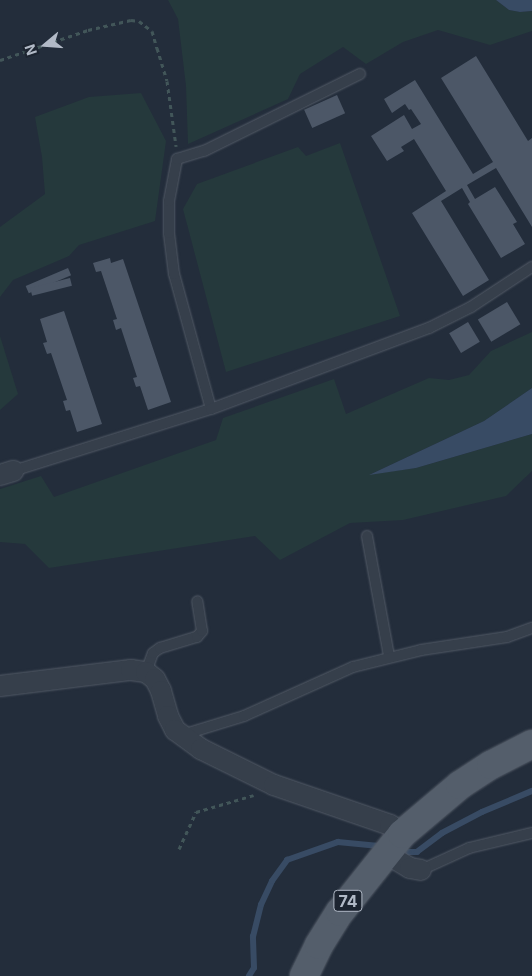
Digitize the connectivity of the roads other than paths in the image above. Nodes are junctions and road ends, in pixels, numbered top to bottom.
1 (360, 74) dead end
2 (532, 267) edge
3 (211, 409) junction
4 (7, 473) edge
5 (367, 536) dead end
6 (197, 601) dead end
7 (532, 628) edge
8 (389, 656) junction
9 (146, 672) junction
10 (0, 686) edge
11 (181, 735) junction
12 (532, 744) edge
13 (532, 833) edge
14 (393, 844) junction
15 (421, 870) joint
16 (304, 976) edge

1 - 3 lane
2 - 3 lane
3 - 4 lane
5 - 8 lane
6 - 9 lane
7 - 8 lane
8 - 11 lane
9 - 10 street
9 - 11 street
11 - 14 street
12 - 14 main road, 74
13 - 15 lane
14 - 15 street
14 - 16 main road, 74

